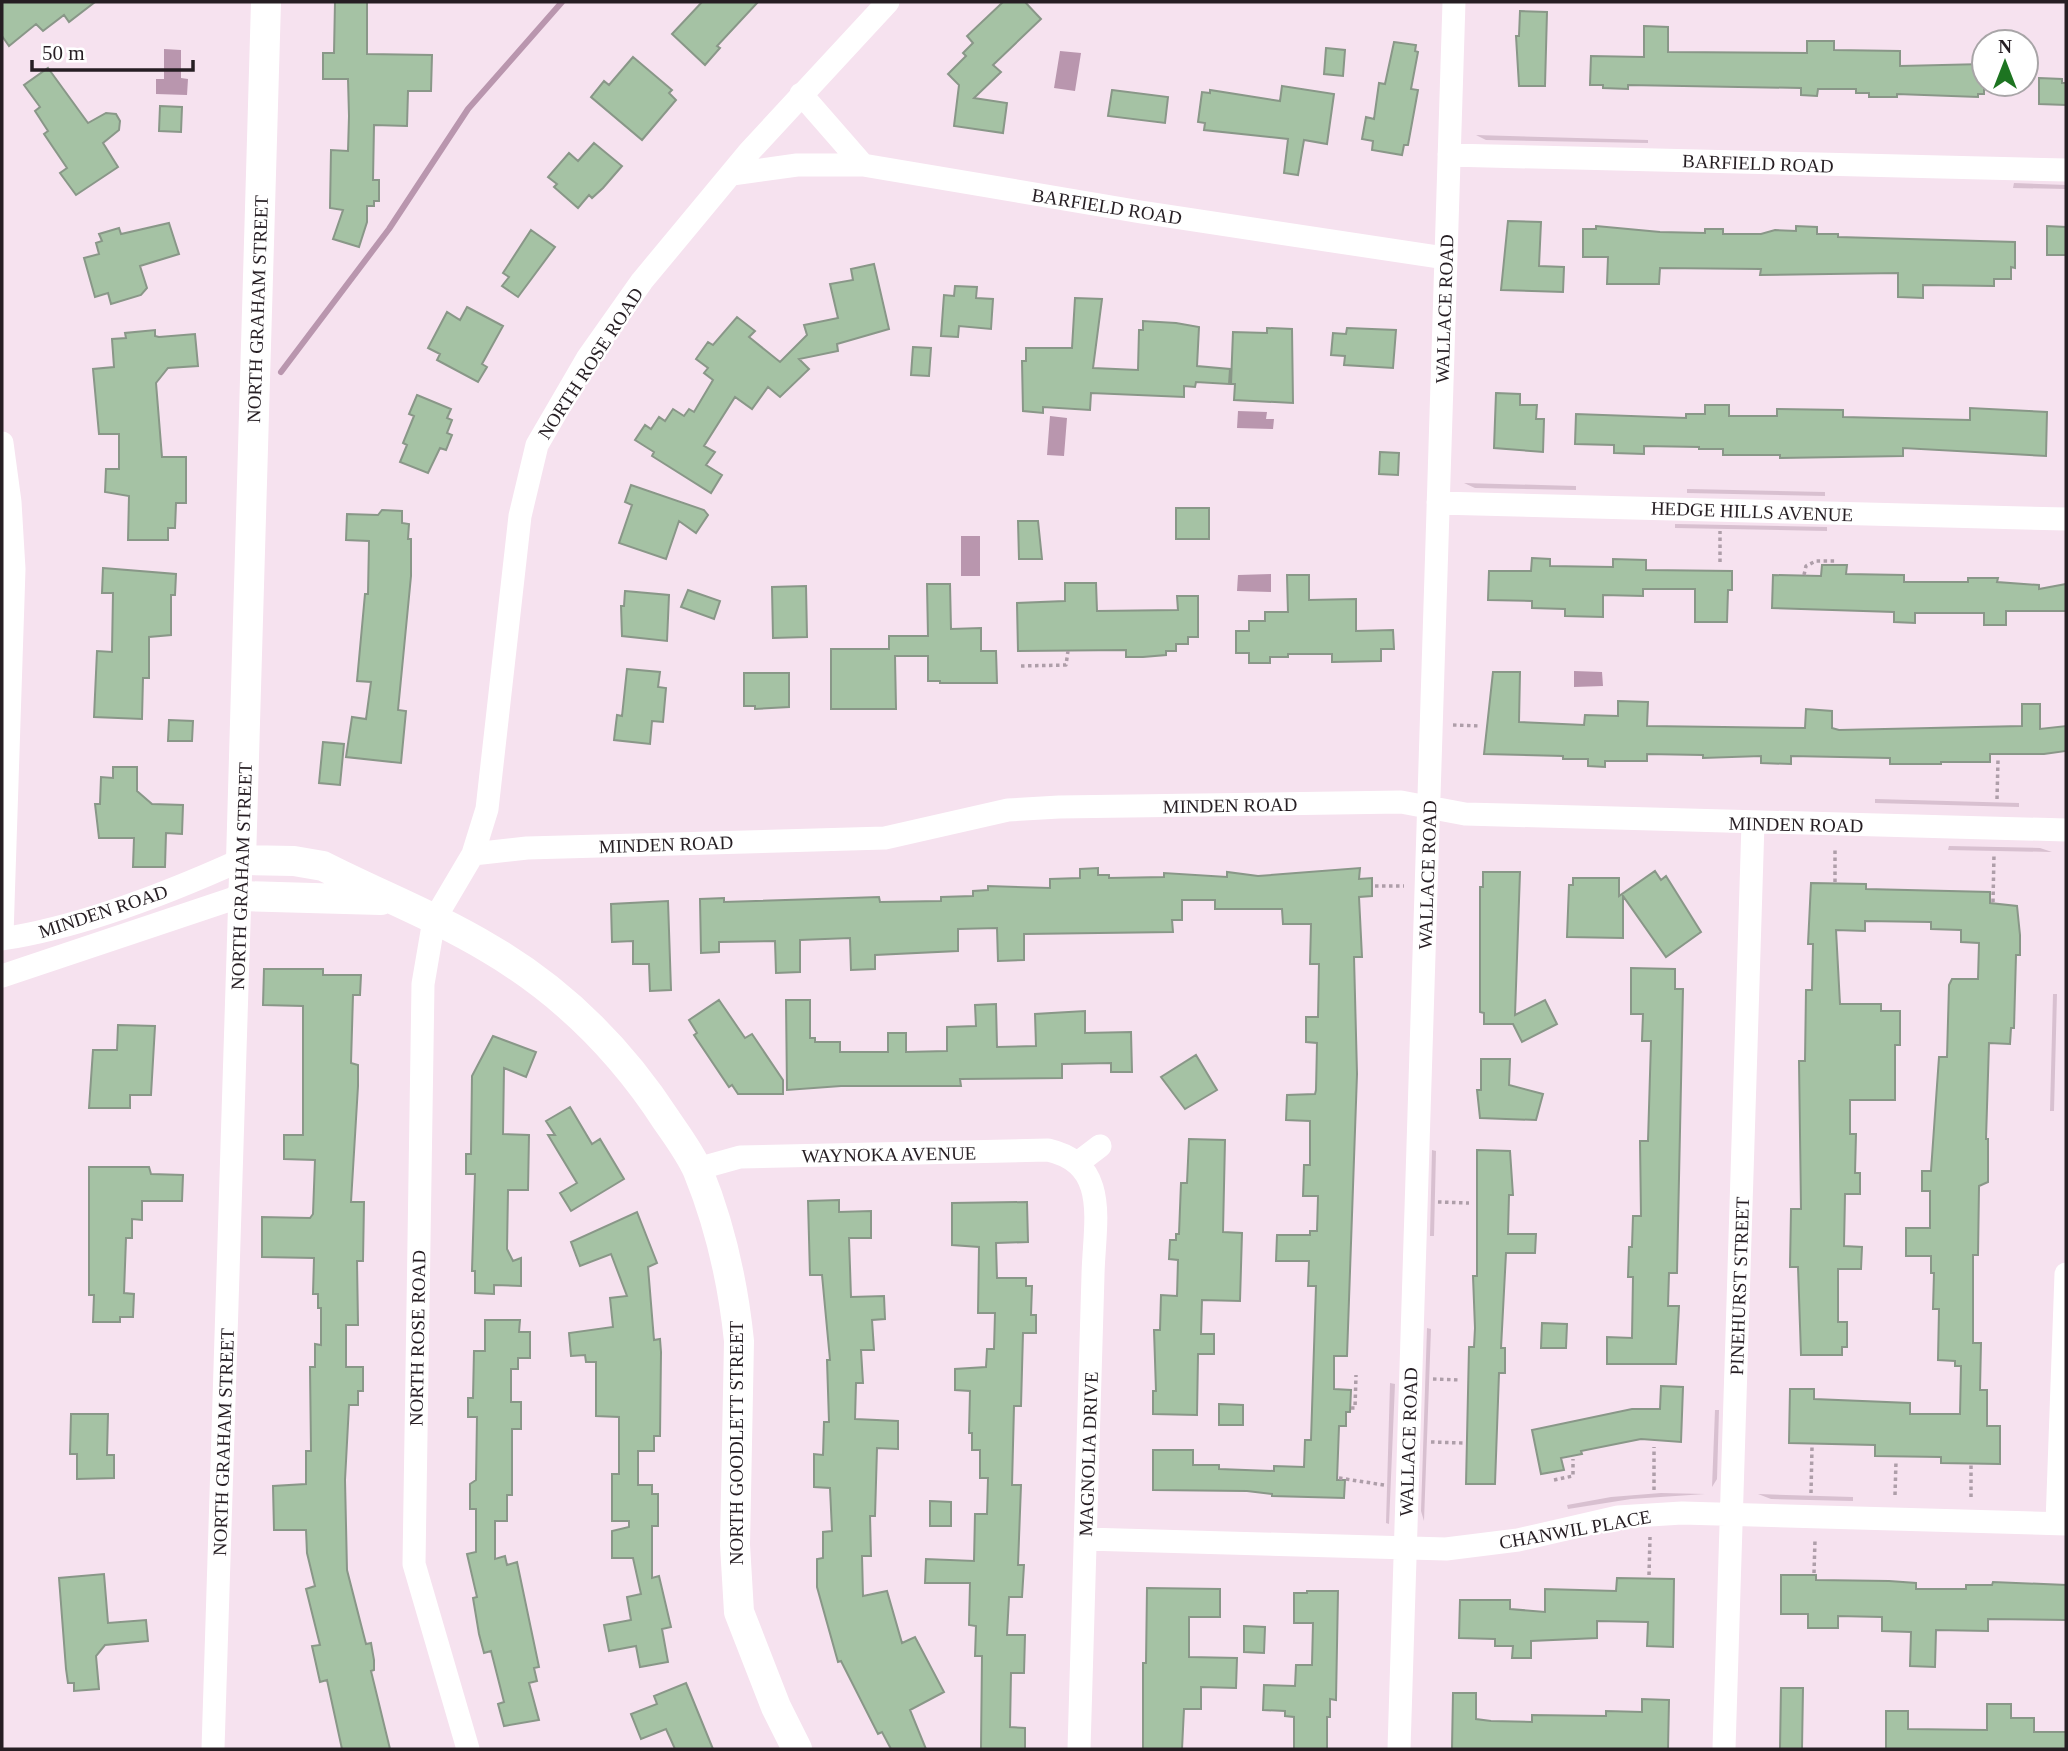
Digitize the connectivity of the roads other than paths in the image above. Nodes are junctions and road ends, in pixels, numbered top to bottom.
1 (266, 2) edge
2 (888, 2) edge
3 (1454, 2) edge
4 (801, 94) junction
5 (1449, 155) junction
6 (863, 165) junction
7 (2066, 170) edge
8 (732, 174) junction
9 (1445, 258) junction
10 (2, 443) edge
11 (1438, 503) junction
12 (2066, 519) edge
13 (1429, 806) junction
14 (1753, 822) junction
15 (2066, 830) edge
16 (473, 854) junction
17 (242, 860) junction
18 (241, 896) junction
19 (391, 900) junction
20 (434, 920) junction
21 (2, 937) edge
22 (2, 976) edge
23 (1100, 1146) dead end
24 (1079, 1162) junction
25 (697, 1169) junction
26 (2066, 1274) edge
27 (1731, 1514) junction
28 (2062, 1524) edge
29 (1085, 1539) junction
30 (1405, 1549) junction
31 (213, 1749) edge
32 (468, 1749) edge
33 (797, 1749) edge
34 (1079, 1749) edge
35 (1399, 1749) edge
36 (1724, 1749) edge

1 - 17 main road, NORTH GRAHAM STREET
2 - 4 street, NORTH ROSE ROAD
3 - 5 street, WALLACE ROAD
4 - 6 street
4 - 8 street, NORTH ROSE ROAD
5 - 7 street, BARFIELD ROAD
5 - 9 street, WALLACE ROAD
6 - 8 street, BARFIELD ROAD
6 - 9 street, BARFIELD ROAD
8 - 16 street, NORTH ROSE ROAD
9 - 11 street, WALLACE ROAD
10 - 21 street
11 - 12 street, HEDGE HILLS AVENUE
11 - 13 street, WALLACE ROAD
13 - 14 street, MINDEN ROAD
13 - 16 street, MINDEN ROAD
13 - 30 street, WALLACE ROAD
14 - 15 street, MINDEN ROAD
14 - 27 street, PINEHURST STREET
16 - 20 street
17 - 18 street, NORTH GRAHAM STREET
17 - 19 main road, NORTH GOODLETT STREET
17 - 21 street, MINDEN ROAD
18 - 19 main road, NORTH GOODLETT STREET
18 - 22 street, MINDEN ROAD
18 - 31 street, NORTH GRAHAM STREET
19 - 20 main road, NORTH GOODLETT STREET
20 - 25 main road, NORTH GOODLETT STREET
20 - 32 street, NORTH ROSE ROAD
23 - 24 street
24 - 25 street, WAYNOKA AVENUE
24 - 29 street, MAGNOLIA DRIVE
25 - 33 main road, NORTH GOODLETT STREET
26 - 28 street
27 - 28 street, CHANWIL PLACE
27 - 30 street, CHANWIL PLACE
27 - 36 street, PINEHURST STREET
29 - 30 street, CHANWIL PLACE
29 - 34 street, MAGNOLIA DRIVE
30 - 35 street, WALLACE ROAD

